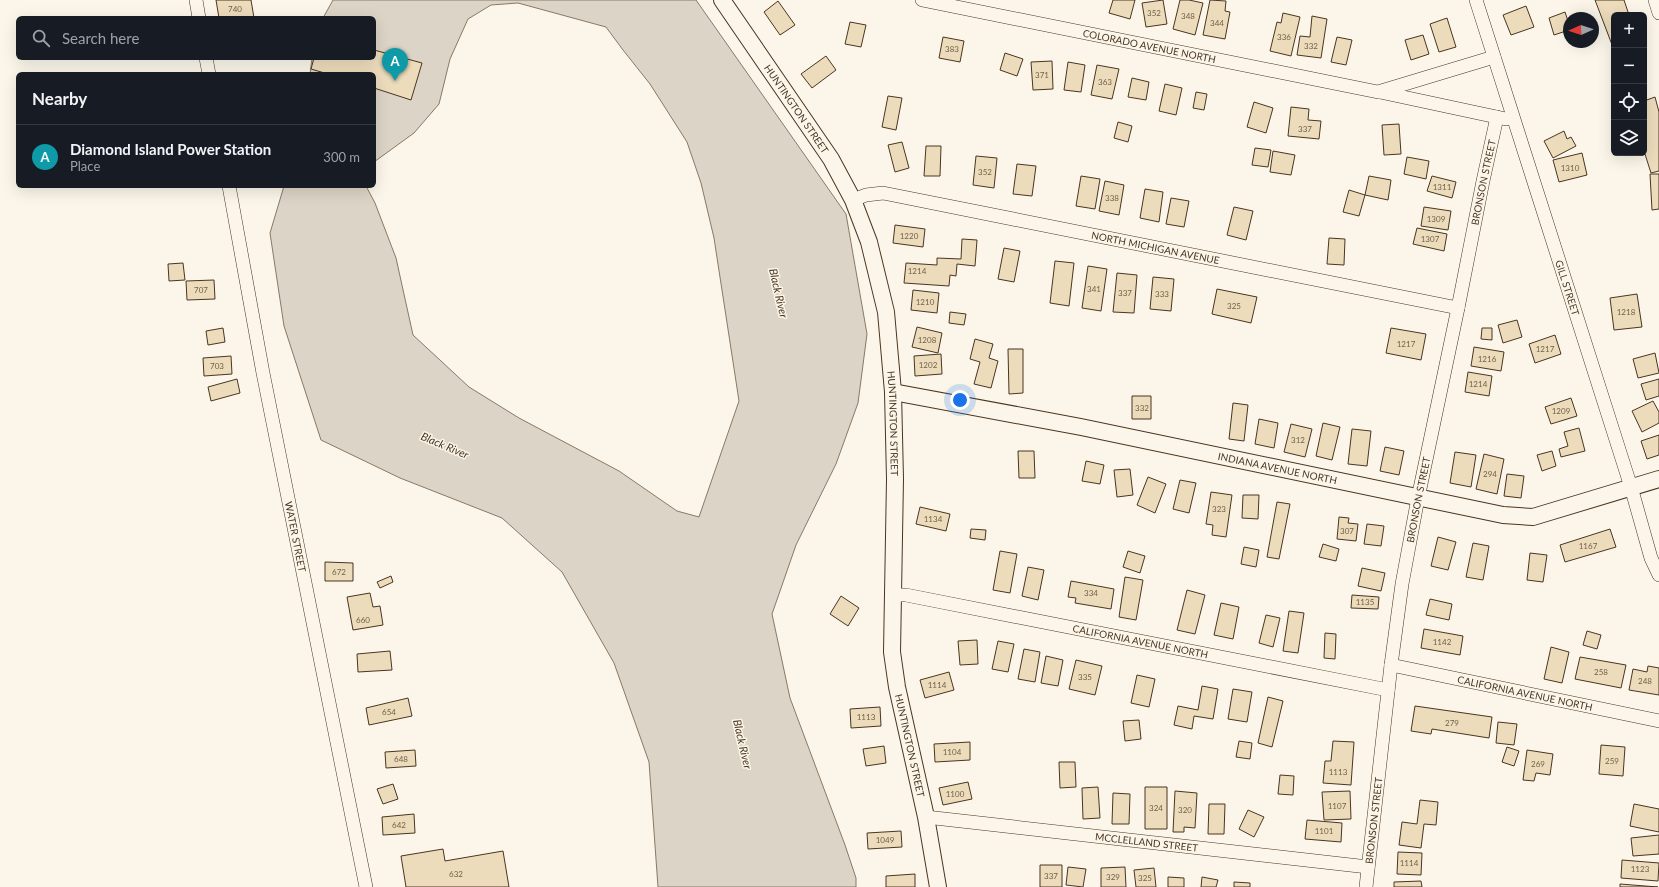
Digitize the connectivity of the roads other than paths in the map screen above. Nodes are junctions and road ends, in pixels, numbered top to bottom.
1 (196, 0) edge
2 (722, 0) edge
3 (922, 0) edge
4 (1476, 0) edge
5 (1655, 0) edge
6 (1659, 13) edge
7 (199, 16) edge
8 (1494, 57) junction
9 (206, 60) edge
10 (209, 72) edge
11 (1378, 92) junction
12 (1497, 117) junction
13 (1515, 121) junction
14 (229, 188) edge
15 (853, 200) junction
16 (1458, 308) junction
17 (893, 392) junction
18 (1659, 479) edge
19 (1630, 487) junction
20 (1418, 498) junction
21 (1659, 575) edge
22 (893, 595) junction
23 (1391, 665) junction
24 (1388, 690) junction
25 (1659, 721) edge
26 (926, 817) junction
27 (1368, 867) junction
28 (366, 887) edge
29 (938, 887) edge
30 (1366, 887) edge

1 - 7 street
2 - 15 street, HUNTINGTON STREET
3 - 11 street, COLORADO AVENUE NORTH
4 - 8 street, GILL STREET
5 - 6 street
8 - 11 street, COLORADO AVENUE NORTH
8 - 13 street, GILL STREET
9 - 10 street
11 - 12 street, COLORADO AVENUE NORTH
12 - 13 street, COLORADO AVENUE NORTH
12 - 16 street, BRONSON STREET
13 - 19 street, GILL STREET
14 - 28 street, WATER STREET
15 - 16 street, NORTH MICHIGAN AVENUE
15 - 17 street, HUNTINGTON STREET
16 - 20 street, BRONSON STREET
17 - 20 street, INDIANA AVENUE NORTH
17 - 22 street, HUNTINGTON STREET
18 - 19 street, INDIANA AVENUE NORTH
19 - 20 street, INDIANA AVENUE NORTH
19 - 21 street, GILL STREET
20 - 23 street, BRONSON STREET
22 - 24 street, CALIFORNIA AVENUE NORTH
22 - 26 street, HUNTINGTON STREET
23 - 24 street, BRONSON STREET
23 - 25 street, CALIFORNIA AVENUE NORTH
24 - 27 street, BRONSON STREET
26 - 27 street, MCCLELLAND STREET
26 - 29 street, HUNTINGTON STREET
27 - 30 street, BRONSON STREET

